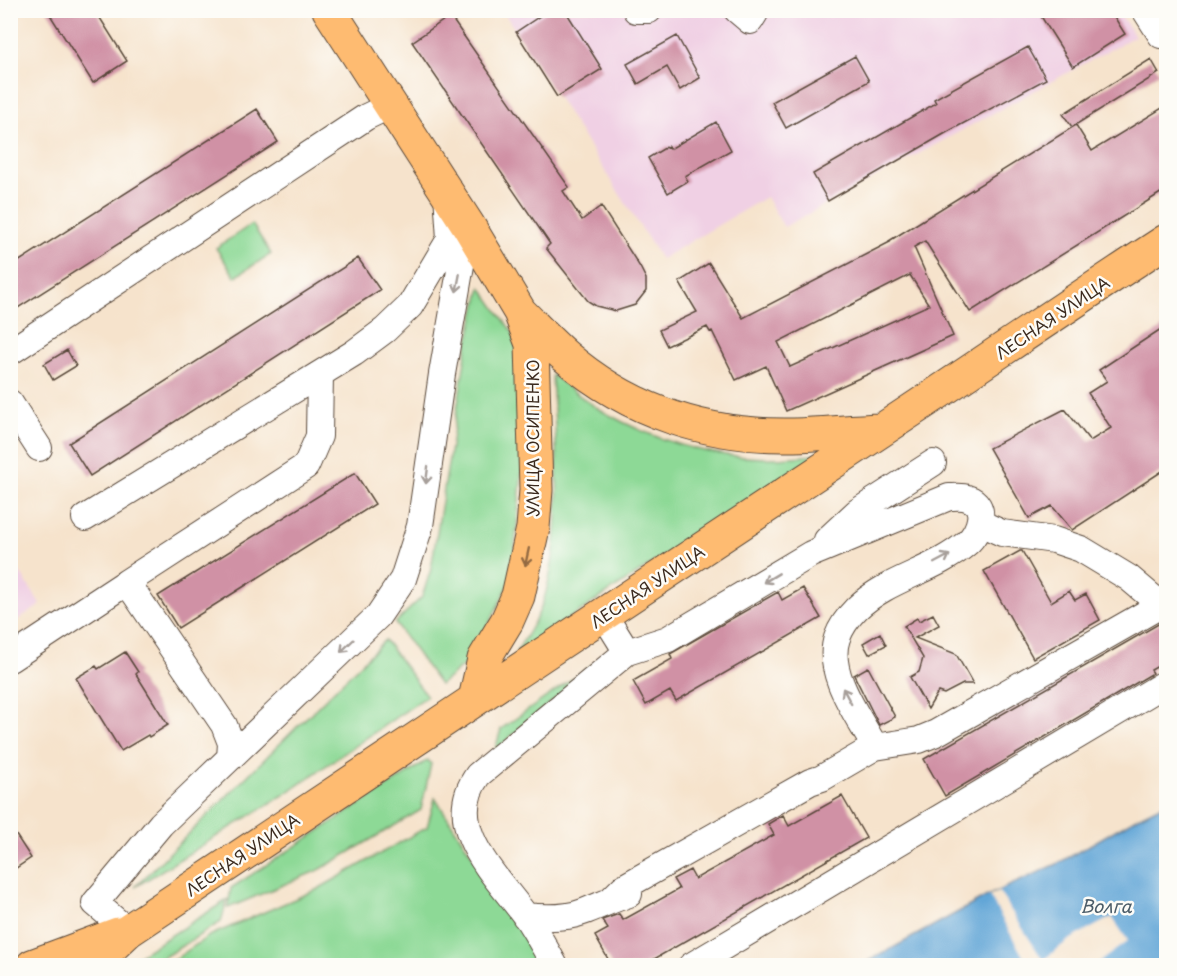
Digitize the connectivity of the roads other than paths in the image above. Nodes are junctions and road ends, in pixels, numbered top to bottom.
1 (329, 10) edge
2 (636, 10) edge
3 (649, 10) edge
4 (1145, 10) edge
5 (1161, 35) dead end
6 (391, 105) junction
7 (447, 192) junction
8 (468, 225) junction
9 (1167, 241) edge
10 (520, 312) junction
11 (10, 352) edge
12 (320, 374) junction
13 (10, 403) edge
14 (883, 430) junction
15 (39, 448) dead end
16 (933, 464) dead end
17 (85, 518) dead end
18 (980, 523) junction
19 (811, 554) junction
20 (127, 582) junction
21 (1164, 604) edge
22 (604, 615) junction
23 (627, 652) junction
24 (10, 658) edge
25 (1167, 683) edge
26 (475, 699) junction
27 (874, 747) junction
28 (230, 758) junction
29 (525, 916) junction
30 (128, 931) junction
31 (550, 962) edge
32 (32, 966) edge
33 (92, 966) edge
34 (691, 966) edge

1 - 6 main road, УЛИЦА ОСИПЕНКО
2 - 3 street
4 - 5 street
6 - 7 main road, УЛИЦА ОСИПЕНКО
6 - 11 street
7 - 8 main road, УЛИЦА ОСИПЕНКО
7 - 12 street
8 - 10 main road, УЛИЦА ОСИПЕНКО
8 -> 28 street
9 - 14 main road, ЛЕСНАЯ УЛИЦА
10 - 14 main road, УЛИЦА ОСИПЕНКО
10 -> 26 main road, УЛИЦА ОСИПЕНКО
12 - 17 street
12 - 20 street
13 - 15 street
14 - 22 main road, ЛЕСНАЯ УЛИЦА
16 - 19 street
18 - 19 street
18 - 21 street
27 -> 18 street
19 -> 23 street
20 - 24 street
20 - 28 street
21 - 27 street
22 - 23 street
22 - 26 main road, ЛЕСНАЯ УЛИЦА
23 - 29 street
25 - 34 street
26 - 30 main road, ЛЕСНАЯ УЛИЦА
27 - 29 street
28 - 30 street
29 - 31 street
30 - 32 main road, ЛЕСНАЯ УЛИЦА
30 - 33 main road, ЛЕСНАЯ УЛИЦА

